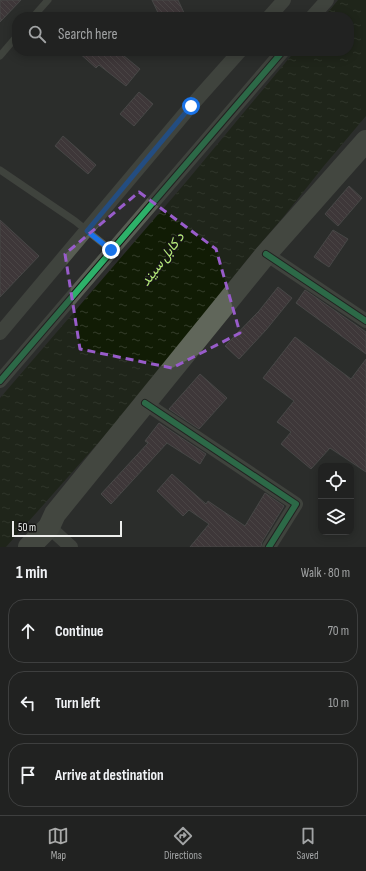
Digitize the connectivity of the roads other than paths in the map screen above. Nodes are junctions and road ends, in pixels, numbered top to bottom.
1 (48, 0) edge
2 (284, 0) edge
3 (326, 0) edge
4 (38, 12) edge
5 (273, 12) edge
6 (316, 12) edge
7 (12, 42) edge
8 (0, 56) edge
9 (236, 56) edge
10 (279, 56) edge
11 (366, 141) edge
12 (0, 170) edge
13 (87, 231) junction
14 (111, 250) junction
15 (266, 254) junction
16 (366, 322) edge
17 (0, 333) edge
18 (0, 381) edge
19 (145, 402) junction
20 (49, 527) junction
21 (29, 547) edge
22 (71, 547) edge
23 (269, 547) edge

1 - 4 lane
2 - 5 street
3 - 6 street
7 - 8 lane
9 - 13 street
10 - 14 street
11 - 15 main road
12 - 13 lane
13 - 14 lane
13 - 17 street
14 - 18 street
15 - 16 street
15 - 19 main road
19 - 20 main road
19 - 23 street
20 - 21 main road
20 - 22 street

